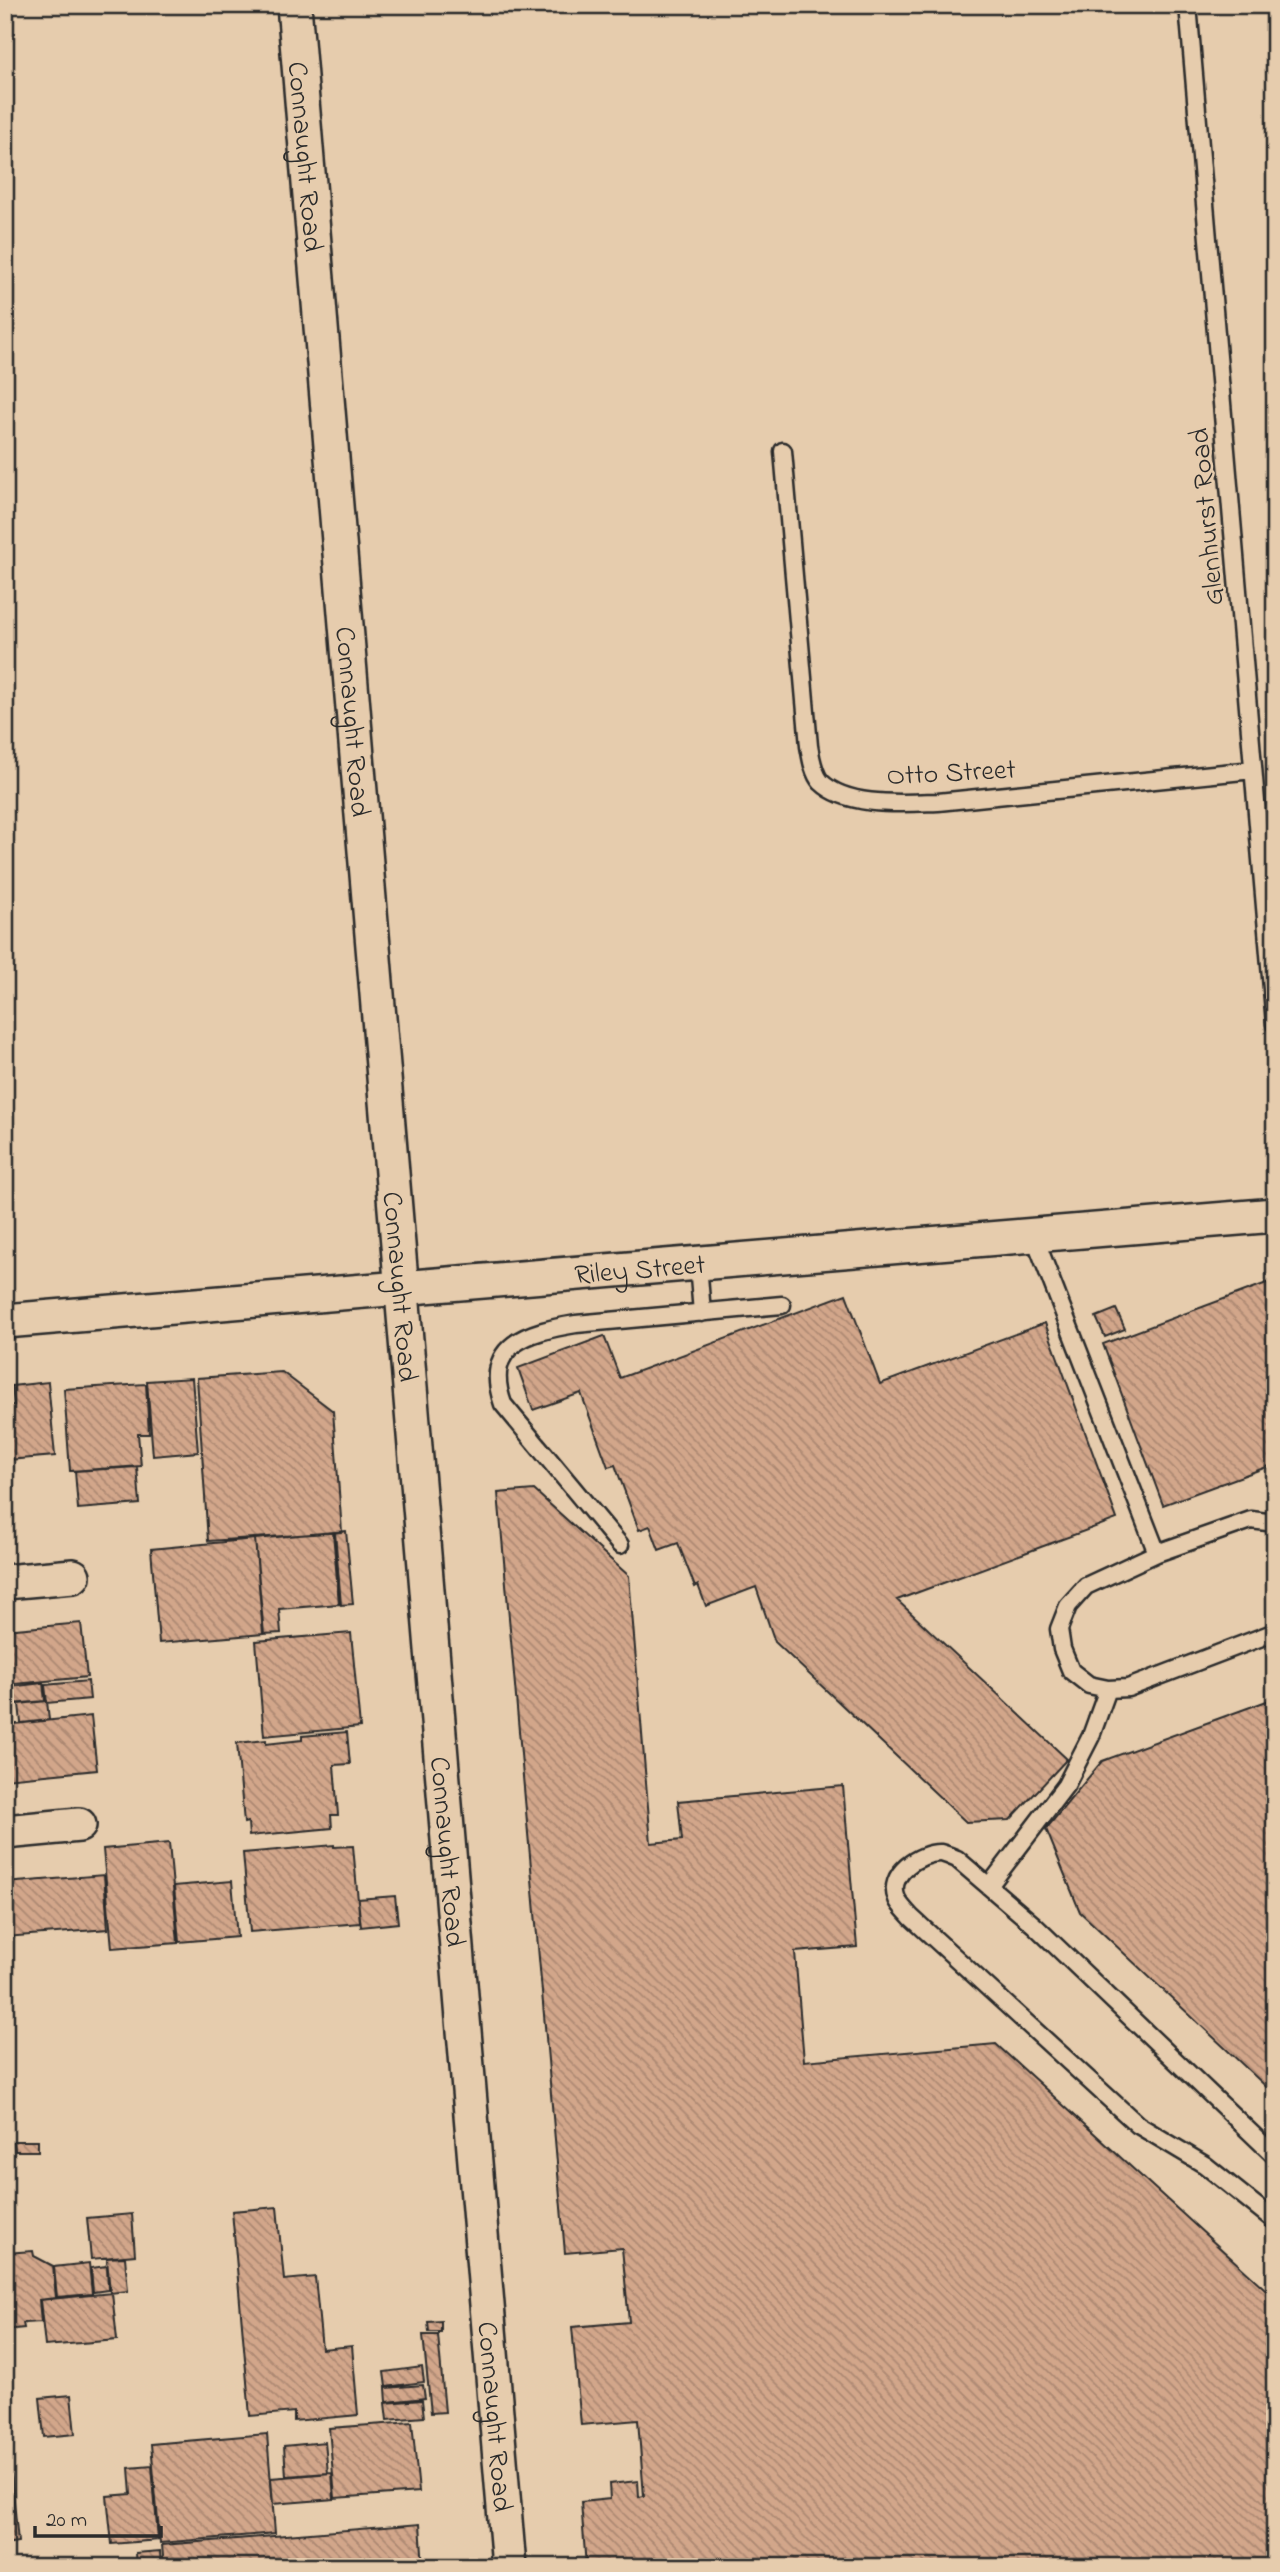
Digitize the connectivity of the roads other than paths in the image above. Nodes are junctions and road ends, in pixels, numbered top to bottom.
1 (294, 5) edge
2 (1188, 5) edge
3 (783, 451) dead end
4 (1253, 770) junction
5 (1275, 1024) edge
6 (1275, 1215) edge
7 (1034, 1236) junction
8 (698, 1264) junction
9 (401, 1289) junction
10 (782, 1305) dead end
11 (702, 1313) junction
12 (5, 1321) edge
13 (1275, 1523) edge
14 (620, 1545) dead end
15 (1157, 1553) junction
16 (73, 1576) dead end
17 (5, 1582) edge
18 (1275, 1632) edge
19 (1108, 1689) junction
20 (79, 1825) dead end
21 (5, 1832) edge
22 (989, 1886) junction
23 (1275, 2156) edge
24 (1275, 2221) edge
25 (509, 2567) edge

1 - 9 street, Connaught Road
2 - 4 lane, Glenhurst Road
3 - 4 lane, Otto Street
4 - 5 lane, Glenhurst Road
6 - 7 street, Riley Street
7 - 8 street, Riley Street
7 - 15 lane
8 - 9 street, Riley Street
8 - 11 lane
9 - 12 street, Riley Street
9 - 25 street, Connaught Road
10 - 11 lane
11 - 14 lane
13 - 15 lane
15 - 19 lane
16 - 17 street
18 - 19 lane
19 - 22 lane
20 - 21 street
22 - 23 lane
22 - 24 lane

